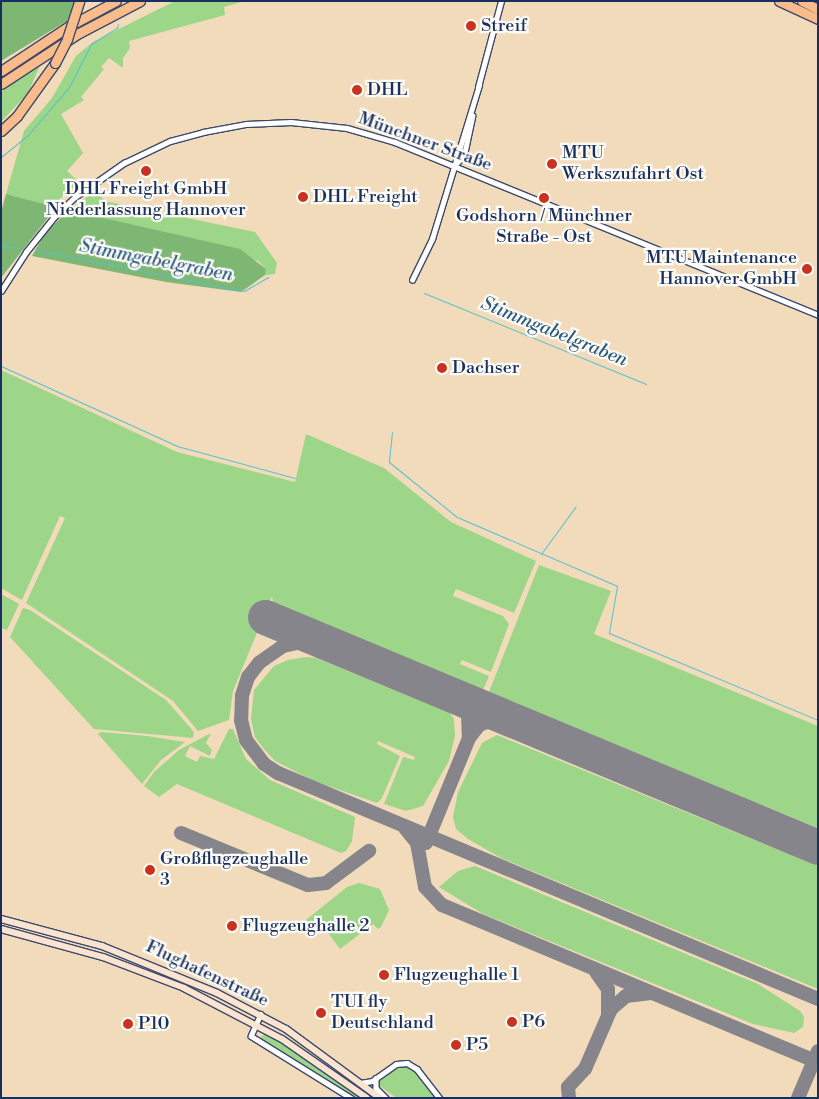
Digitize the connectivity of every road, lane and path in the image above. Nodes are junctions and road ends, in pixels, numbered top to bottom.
1 (79, 1) edge
2 (116, 1) edge
3 (140, 1) edge
4 (501, 1) edge
5 (778, 1) edge
6 (802, 1) edge
7 (818, 9) edge
8 (818, 19) edge
9 (1, 71) edge
10 (1, 84) edge
11 (1, 131) edge
12 (455, 166) junction
13 (412, 280) dead end
14 (1, 291) edge
15 (818, 315) edge
16 (1, 919) edge
17 (1, 929) edge
18 (261, 1014) junction
19 (255, 1024) junction
20 (266, 1030) junction
21 (254, 1037) junction
22 (376, 1078) junction
23 (360, 1083) junction
24 (373, 1092) junction
25 (351, 1098) edge
26 (367, 1098) edge
27 (380, 1098) edge
28 (386, 1098) edge
29 (440, 1098) edge

1 - 11 highway, bridge
2 - 9 highway
3 - 10 highway
4 - 12 street
5 - 8 highway
6 - 7 highway
12 - 13 street
12 - 14 street, Münchner Straße
12 - 15 street, Münchner Straße
16 - 18 main road, Flughafenstraße
17 - 19 main road, Flughafenstraße
18 - 19 street
18 - 23 main road, Flughafenstraße
19 - 20 main road, Flughafenstraße
19 - 21 street
20 - 21 street
20 - 26 main road, Flughafenstraße
21 - 25 street
22 - 23 street
22 - 28 street
22 - 29 street
23 - 24 main road, Flughafenstraße
24 - 27 main road, Flughafenstraße
24 - 28 main road

